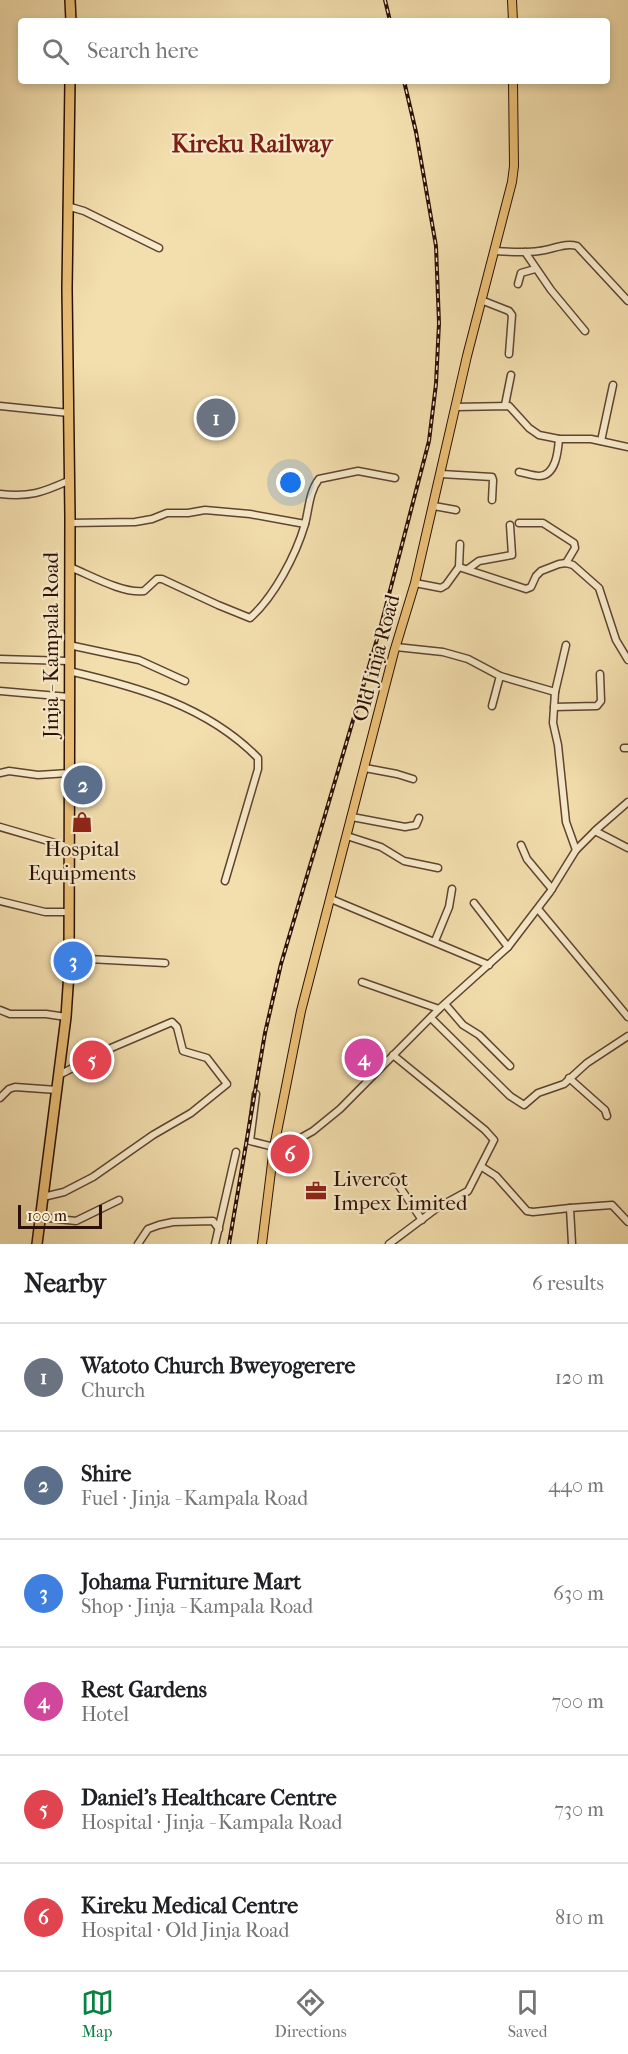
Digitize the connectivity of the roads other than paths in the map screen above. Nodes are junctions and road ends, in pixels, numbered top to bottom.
1 (70, 0) edge
2 (513, 0) edge
3 (71, 18) edge
4 (513, 18) edge
5 (70, 84) edge
6 (513, 84) edge
7 (67, 206) junction
8 (159, 248) dead end
9 (496, 251) junction
10 (525, 252) junction
11 (535, 269) junction
12 (519, 284) dead end
13 (481, 300) junction
14 (628, 301) edge
15 (585, 331) dead end
16 (509, 354) dead end
17 (511, 375) dead end
18 (613, 385) dead end
19 (505, 405) junction
20 (0, 406) edge
21 (456, 407) junction
22 (69, 413) junction
23 (559, 438) junction
24 (601, 441) junction
25 (628, 447) edge
26 (519, 472) dead end
27 (441, 474) junction
28 (394, 478) dead end
29 (68, 480) junction
30 (0, 495) edge
31 (492, 500) dead end
32 (434, 506) junction
33 (456, 510) dead end
34 (70, 523) junction
35 (305, 524) junction
36 (519, 524) dead end
37 (510, 525) dead end
38 (460, 544) dead end
39 (566, 563) junction
40 (70, 567) junction
41 (459, 567) junction
42 (468, 569) junction
43 (415, 583) junction
44 (69, 645) junction
45 (566, 645) dead end
46 (396, 647) junction
47 (0, 659) edge
48 (628, 660) edge
49 (69, 666) junction
50 (600, 674) dead end
51 (500, 676) junction
52 (184, 681) dead end
53 (0, 691) edge
54 (555, 692) junction
55 (69, 697) junction
56 (492, 706) dead end
57 (554, 707) junction
58 (365, 768) junction
59 (0, 773) edge
60 (69, 774) junction
61 (413, 779) dead end
62 (628, 802) edge
63 (352, 817) junction
64 (420, 818) dead end
65 (0, 827) edge
66 (595, 831) junction
67 (347, 836) junction
68 (521, 845) dead end
69 (69, 847) junction
70 (628, 848) edge
71 (576, 850) junction
72 (438, 867) dead end
73 (225, 881) dead end
74 (452, 889) dead end
75 (552, 889) junction
76 (331, 899) junction
77 (0, 901) edge
78 (474, 903) dead end
79 (538, 909) junction
80 (69, 912) junction
81 (435, 941) junction
82 (508, 947) junction
83 (69, 958) junction
84 (165, 963) dead end
85 (489, 965) junction
86 (362, 982) dead end
87 (442, 1006) junction
88 (1, 1012) edge
89 (66, 1017) junction
90 (628, 1017) edge
91 (431, 1018) junction
92 (628, 1036) edge
93 (393, 1054) junction
94 (510, 1066) dead end
95 (59, 1075) junction
96 (569, 1078) junction
97 (57, 1090) junction
98 (256, 1094) dead end
99 (0, 1098) edge
100 (607, 1116) dead end
101 (274, 1147) junction
102 (236, 1152) dead end
103 (482, 1167) junction
104 (393, 1177) dead end
105 (43, 1197) junction
106 (119, 1200) dead end
107 (570, 1208) junction
108 (222, 1216) junction
109 (40, 1217) junction
110 (422, 1220) junction
111 (213, 1221) junction
112 (628, 1222) edge
113 (219, 1229) junction
114 (37, 1244) edge
115 (138, 1244) edge
116 (215, 1244) edge
117 (262, 1244) edge
118 (389, 1244) edge
119 (572, 1244) edge

1 - 3 highway
2 - 4 main road
5 - 7 highway, Jinja - Kampala Road
6 - 9 main road, Old Jinja Road
7 - 8 street
7 - 22 highway, Jinja - Kampala Road
9 - 10 street
9 - 13 main road, Old Jinja Road
10 - 11 street
10 - 14 street
11 - 12 street
11 - 15 street
13 - 16 street
13 - 21 main road, Old Jinja Road
17 - 19 street
18 - 24 street
19 - 21 street
19 - 23 street
20 - 22 street
21 - 27 main road, Old Jinja Road
22 - 29 highway, Jinja - Kampala Road
23 - 24 street
23 - 26 street
24 - 25 street
27 - 31 street
27 - 32 main road, Old Jinja Road
28 - 35 street
29 - 30 street
29 - 34 highway, Jinja - Kampala Road
32 - 33 street
32 - 43 main road, Old Jinja Road
34 - 35 street
34 - 40 highway, Jinja - Kampala Road
35 - 40 street
36 - 39 street
37 - 42 street
38 - 41 street
39 - 42 street
39 - 48 street
40 - 44 highway, Jinja - Kampala Road
41 - 42 street
41 - 43 street
43 - 46 main road, Old Jinja Road
44 - 49 highway, Jinja - Kampala Road
44 - 52 street
45 - 54 street
46 - 51 street
46 - 58 main road, Old Jinja Road
47 - 49 street
49 - 55 highway, Jinja - Kampala Road
49 - 73 street
50 - 57 street
51 - 54 street
51 - 56 street
53 - 55 street
54 - 57 street
55 - 60 highway, Jinja - Kampala Road
57 - 71 street
58 - 61 street
58 - 63 main road, Old Jinja Road
59 - 60 street
60 - 69 highway, Jinja - Kampala Road
62 - 66 street
63 - 64 street
63 - 67 main road, Old Jinja Road
65 - 69 street
66 - 70 street
66 - 71 street
67 - 72 street
67 - 76 main road, Old Jinja Road
68 - 75 street
69 - 80 highway, Jinja - Kampala Road
71 - 75 street
74 - 81 street
75 - 79 street
76 - 81 street
76 - 101 main road, Old Jinja Road
77 - 80 street
78 - 82 street
79 - 82 street
79 - 90 street
80 - 83 highway, Jinja - Kampala Road
81 - 85 street
82 - 85 street
83 - 84 street
83 - 89 highway, Jinja - Kampala Road
85 - 87 street
86 - 87 street
87 - 91 street
87 - 94 street
88 - 89 street
89 - 95 highway, Jinja - Kampala Road
91 - 93 street
91 - 96 street
92 - 96 street
93 - 101 street
93 - 103 street
95 - 97 highway, Jinja - Kampala Road
95 - 105 street
96 - 100 street
97 - 99 street
97 - 105 highway, Jinja - Kampala Road
98 - 101 street
101 - 117 main road, Old Jinja Road
102 - 108 street
103 - 107 street
103 - 110 street
104 - 110 street
105 - 109 highway, Jinja - Kampala Road
106 - 109 street
107 - 112 street
107 - 119 street
108 - 111 street
108 - 113 street
109 - 114 highway, Jinja - Kampala Road
110 - 118 street
111 - 113 street
111 - 115 street
113 - 116 street

